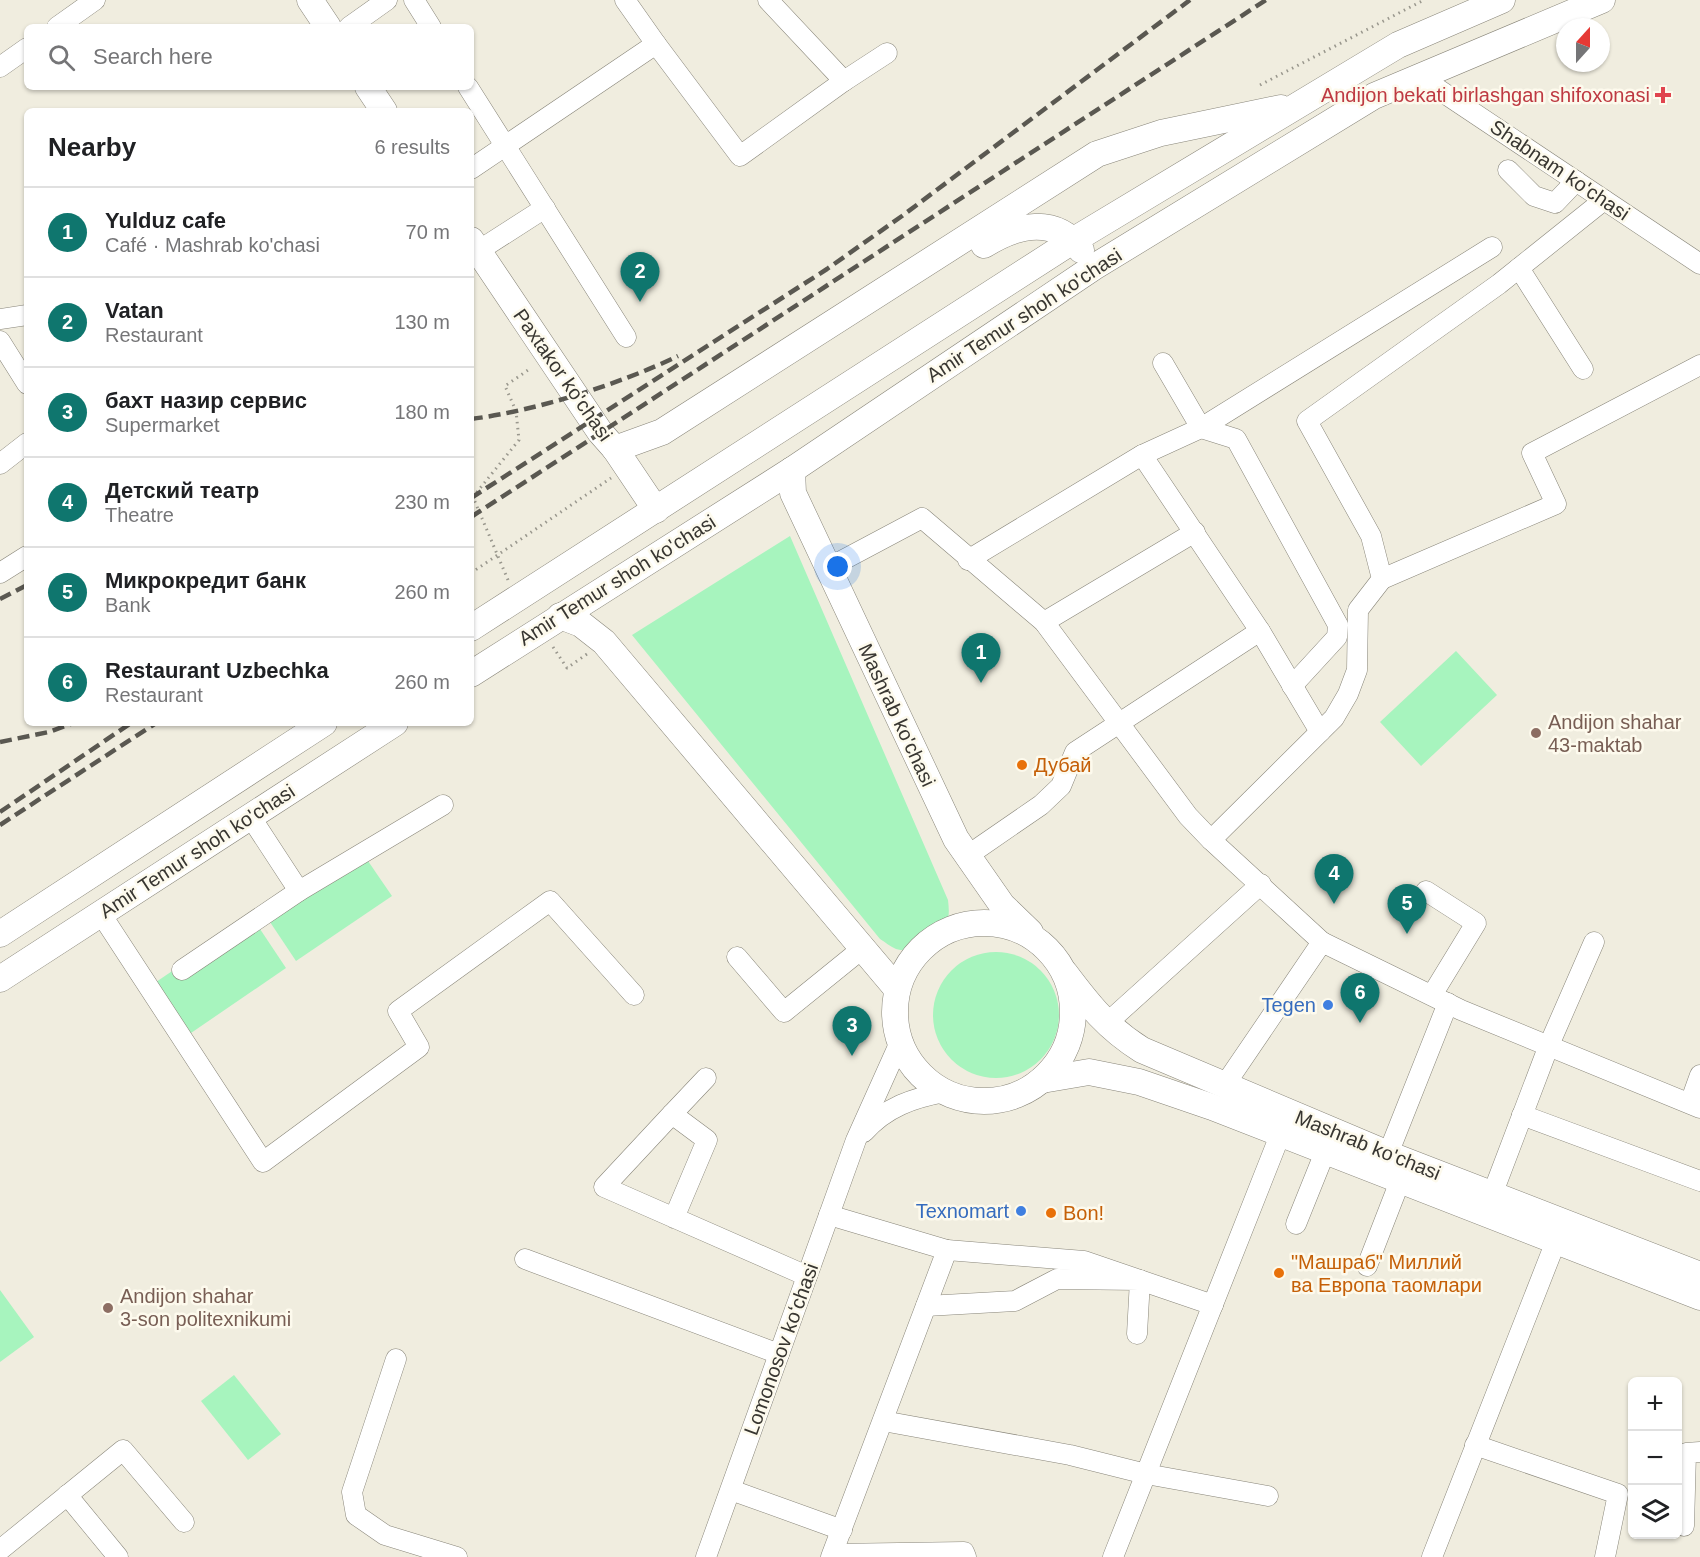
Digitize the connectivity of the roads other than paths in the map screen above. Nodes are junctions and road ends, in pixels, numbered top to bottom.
1 (95, 0) edge
2 (310, 0) edge
3 (387, 0) edge
4 (414, 0) edge
5 (625, 0) edge
6 (768, 0) edge
7 (1502, 0) edge
8 (1602, 0) edge
9 (61, 24) edge
10 (326, 24) edge
11 (353, 24) edge
12 (429, 24) edge
13 (656, 44) junction
14 (24, 50) edge
15 (887, 53) dead end
16 (0, 67) edge
17 (1420, 77) junction
18 (844, 81) junction
19 (370, 90) edge
20 (470, 90) edge
21 (1297, 104) junction
22 (382, 108) edge
23 (507, 148) junction
24 (474, 167) edge
25 (1508, 170) dead end
26 (1576, 181) junction
27 (1604, 200) junction
28 (545, 208) junction
29 (1074, 240) junction
30 (475, 246) edge
31 (1492, 247) dead end
32 (1700, 264) edge
33 (1094, 267) junction
34 (1519, 268) junction
35 (24, 315) edge
36 (0, 319) edge
37 (626, 337) dead end
38 (0, 341) edge
39 (1163, 363) dead end
40 (1700, 365) edge
41 (1583, 369) dead end
42 (24, 379) edge
43 (1201, 428) junction
44 (24, 445) edge
45 (1142, 455) junction
46 (621, 458) junction
47 (0, 464) edge
48 (792, 470) junction
49 (656, 510) junction
50 (1194, 532) junction
51 (24, 558) edge
52 (968, 560) junction
53 (828, 568) junction
54 (0, 573) edge
55 (1382, 579) junction
56 (550, 622) junction
57 (1044, 622) junction
58 (474, 626) edge
59 (1260, 631) junction
60 (474, 672) edge
61 (1292, 686) junction
62 (1118, 722) junction
63 (319, 726) edge
64 (390, 726) edge
65 (1320, 732) junction
66 (443, 805) dead end
67 (250, 816) junction
68 (1210, 840) junction
69 (967, 856) junction
70 (1261, 884) junction
71 (299, 891) junction
72 (1426, 891) dead end
73 (101, 914) junction
74 (0, 934) edge
75 (1038, 940) junction
76 (1322, 942) junction
77 (1594, 942) dead end
78 (863, 948) junction
79 (737, 957) dead end
80 (182, 970) dead end
81 (1065, 973) junction
82 (0, 979) edge
83 (897, 989) junction
84 (634, 995) dead end
85 (1440, 999) junction
86 (1106, 1024) junction
87 (900, 1042) junction
88 (1549, 1046) junction
89 (1700, 1075) edge
90 (706, 1078) dead end
91 (1042, 1080) junction
92 (1224, 1086) junction
93 (945, 1092) junction
94 (1695, 1106) edge
95 (672, 1114) junction
96 (1522, 1115) junction
97 (1280, 1134) junction
98 (856, 1140) junction
99 (1325, 1152) junction
100 (1388, 1154) junction
101 (1400, 1181) junction
102 (1700, 1181) edge
103 (1492, 1195) junction
104 (829, 1215) junction
105 (674, 1218) junction
106 (1296, 1224) dead end
107 (1556, 1241) junction
108 (947, 1250) junction
109 (525, 1259) dead end
110 (1367, 1266) dead end
111 (1700, 1275) edge
112 (807, 1276) junction
113 (1140, 1280) junction
114 (1700, 1297) edge
115 (1213, 1305) junction
116 (926, 1306) junction
117 (1137, 1334) dead end
118 (780, 1354) junction
119 (396, 1359) dead end
120 (883, 1421) junction
121 (1475, 1445) junction
122 (1700, 1452) edge
123 (1146, 1474) junction
124 (731, 1490) junction
125 (67, 1496) junction
126 (1268, 1496) dead end
127 (1625, 1497) edge
128 (184, 1522) dead end
129 (1687, 1527) edge
130 (842, 1530) junction
131 (0, 1550) edge
132 (832, 1555) edge
133 (118, 1557) edge
134 (457, 1557) edge
135 (706, 1557) edge
136 (966, 1557) edge
137 (1113, 1557) edge
138 (1432, 1557) edge
139 (1605, 1557) edge

1 - 9 street
2 - 10 main road
3 - 11 street
4 - 12 street
5 - 13 street
6 - 18 street
7 - 21 main road, Amir Temur shoh ko'chasi
8 - 17 main road, Amir Temur shoh ko'chasi
13 - 18 street
13 - 23 street
14 - 16 street
15 - 18 street
17 - 26 street, Shabnam ko'chasi
17 - 33 main road, Amir Temur shoh ko'chasi
19 - 22 main road
20 - 23 street
21 - 29 main road, Amir Temur shoh ko'chasi
21 - 46 main road
23 - 24 street
23 - 28 street
25 - 26 street
26 - 27 street, Shabnam ko'chasi
27 - 32 street, Shabnam ko'chasi
27 - 34 street
28 - 30 street
28 - 37 street
29 - 33 main road
29 - 46 main road
29 - 49 main road, Amir Temur shoh ko'chasi
30 - 46 main road, Paxtakor ko'chasi
31 - 43 street
33 - 48 main road, Amir Temur shoh ko'chasi
34 - 41 street
34 - 55 street
35 - 36 street
38 - 42 street
39 - 43 street
40 - 55 street
43 - 45 street
43 - 61 street
44 - 47 street
45 - 50 street
45 - 52 street
46 - 49 main road, Paxtakor ko'chasi
48 - 53 main road, Mashrab ko'chasi
48 - 56 main road, Amir Temur shoh ko'chasi
49 - 58 main road, Amir Temur shoh ko'chasi
50 - 57 street
50 - 59 street
51 - 54 street
52 - 53 street
52 - 57 street
53 - 69 main road, Mashrab ko'chasi
55 - 65 street
56 - 60 main road, Amir Temur shoh ko'chasi
56 - 78 main road
57 - 62 street
59 - 61 street
59 - 62 street
61 - 65 street
62 - 68 street
62 - 69 street
63 - 74 main road, Amir Temur shoh ko'chasi
64 - 67 main road, Amir Temur shoh ko'chasi
65 - 68 street
66 - 71 street
67 - 71 street
67 - 73 main road, Amir Temur shoh ko'chasi
68 - 70 street
69 - 75 main road, Mashrab ko'chasi
70 - 76 street
70 - 86 street
71 - 80 street
72 - 85 street
73 - 82 main road, Amir Temur shoh ko'chasi
73 - 84 street
75 - 81 main road, Mashrab ko'chasi
75 - 83 main road, Mashrab ko'chasi
76 - 85 street
76 - 92 street
77 - 88 street
78 - 79 street
78 - 83 main road
81 - 86 main road, Mashrab ko'chasi
81 - 91 main road, Mashrab ko'chasi
83 - 87 main road, Mashrab ko'chasi
85 - 88 street
85 - 100 street
86 - 92 main road, Mashrab ko'chasi
87 - 93 main road, Mashrab ko'chasi
87 - 98 street, Lomonosov koʻchasi
88 - 94 street
88 - 96 street
89 - 94 street
90 - 95 street
91 - 93 main road, Mashrab ko'chasi
91 - 97 main road, Mashrab ko'chasi
92 - 100 main road, Mashrab ko'chasi
93 - 98 street
95 - 105 street
95 - 105 street
96 - 102 street
96 - 103 street
97 - 99 main road, Mashrab ko'chasi
97 - 115 street
98 - 104 street, Lomonosov koʻchasi
99 - 101 main road, Mashrab ko'chasi
99 - 106 street
100 - 103 main road, Mashrab ko'chasi
101 - 107 main road, Mashrab ko'chasi
101 - 110 street
103 - 111 main road, Mashrab ko'chasi
104 - 108 street
104 - 112 street, Lomonosov koʻchasi
105 - 112 street
107 - 114 main road, Mashrab ko'chasi
107 - 121 street
108 - 113 street
108 - 116 street
109 - 118 street
112 - 118 street, Lomonosov koʻchasi
113 - 115 street
113 - 116 street
113 - 117 street
115 - 123 street
116 - 120 street
118 - 124 street, Lomonosov koʻchasi
119 - 134 street
120 - 123 street
120 - 130 street
121 - 127 street
121 - 138 street
122 - 129 street
123 - 126 street
123 - 137 street
124 - 130 street
124 - 135 street, Lomonosov koʻchasi
125 - 128 street
125 - 131 street
125 - 133 street
127 - 139 street
130 - 132 street
132 - 136 street

